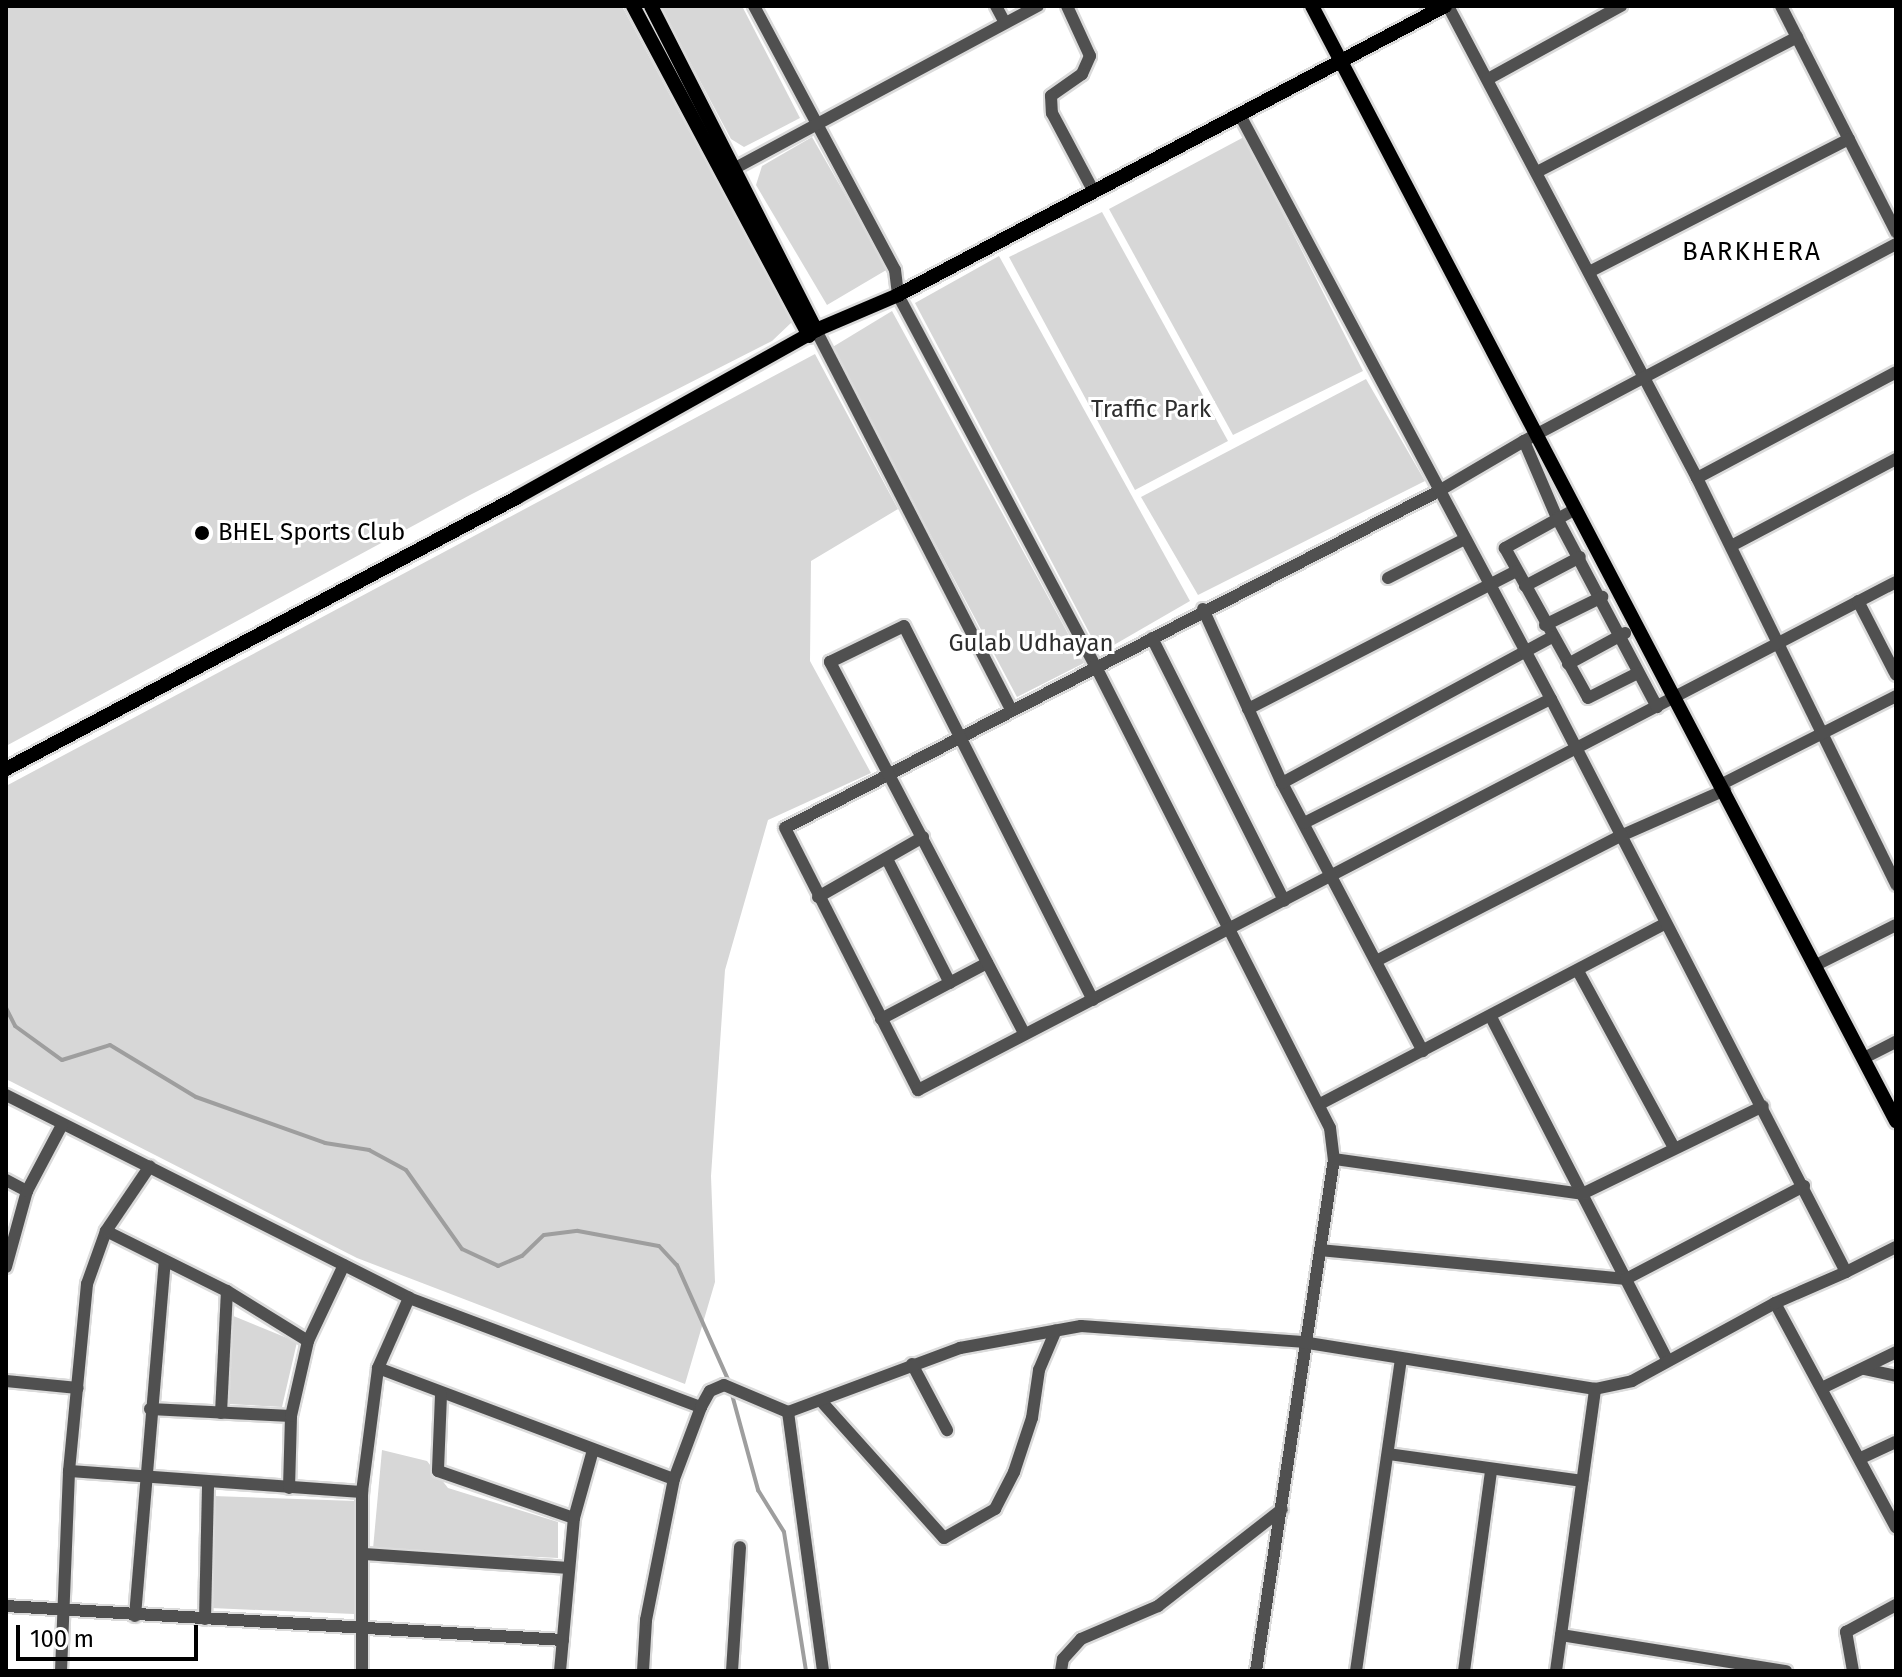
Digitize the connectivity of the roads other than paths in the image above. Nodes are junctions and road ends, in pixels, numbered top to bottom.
1 (633, 6) edge
2 (651, 6) edge
3 (754, 6) edge
4 (996, 6) edge
5 (1038, 6) edge
6 (1067, 6) edge
7 (1312, 6) edge
8 (1446, 6) edge
9 (1621, 6) edge
10 (1781, 6) edge
11 (1004, 21) junction
12 (1797, 37) junction
13 (1338, 60) junction
14 (1488, 79) junction
15 (1240, 115) junction
16 (814, 125) junction
17 (1849, 139) junction
18 (737, 168) junction
19 (1537, 172) junction
20 (723, 175) junction
21 (1094, 192) junction
22 (1896, 232) edge
23 (1896, 244) edge
24 (1589, 272) junction
25 (898, 295) junction
26 (812, 333) junction
27 (1896, 372) edge
28 (1644, 379) junction
29 (1529, 438) junction
30 (1896, 459) edge
31 (1697, 478) junction
32 (1437, 492) junction
33 (1572, 511) junction
34 (1557, 518) junction
35 (1463, 540) junction
36 (1731, 546) junction
37 (1580, 557) junction
38 (1517, 571) junction
39 (1388, 578) dead end
40 (1896, 582) edge
41 (1525, 586) junction
42 (1488, 588) junction
43 (1602, 597) junction
44 (1858, 601) junction
45 (1203, 609) junction
46 (1545, 625) junction
47 (1638, 625) junction
48 (1621, 635) junction
49 (1552, 637) junction
50 (1152, 638) junction
51 (1780, 641) junction
52 (1523, 653) junction
53 (1568, 664) junction
54 (1095, 665) junction
55 (1638, 673) junction
56 (1896, 675) edge
57 (1896, 696) edge
58 (1677, 697) junction
59 (1551, 699) junction
60 (1010, 707) junction
61 (1657, 707) junction
62 (1248, 709) junction
63 (1824, 733) junction
64 (963, 734) junction
65 (1578, 750) junction
66 (6, 769) edge
67 (890, 774) junction
68 (1282, 783) junction
69 (1724, 787) junction
70 (1304, 823) junction
71 (923, 837) junction
72 (1618, 837) junction
73 (887, 859) junction
74 (1332, 876) junction
75 (1896, 885) edge
76 (818, 897) junction
77 (1284, 901) junction
78 (1664, 924) junction
79 (1896, 925) edge
80 (1229, 927) junction
81 (1376, 961) junction
82 (987, 963) junction
83 (1816, 965) junction
84 (1578, 971) junction
85 (950, 983) junction
86 (1093, 1000) junction
87 (1491, 1017) junction
88 (881, 1019) junction
89 (1024, 1033) junction
90 (1896, 1042) edge
91 (1423, 1051) junction
92 (1864, 1058) junction
93 (6, 1095) edge
94 (1320, 1104) junction
95 (1763, 1106) junction
96 (1896, 1121) edge
97 (62, 1125) junction
98 (1674, 1148) junction
99 (1334, 1159) junction
100 (150, 1166) junction
101 (6, 1180) edge
102 (1804, 1186) junction
103 (27, 1191) junction
104 (1582, 1194) junction
105 (11, 1225) edge
106 (106, 1231) junction
107 (1896, 1247) edge
108 (1320, 1250) junction
109 (165, 1262) junction
110 (344, 1265) junction
111 (6, 1267) edge
112 (1846, 1272) junction
113 (1626, 1279) junction
114 (227, 1291) junction
115 (409, 1298) junction
116 (1775, 1303) junction
117 (1056, 1330) junction
118 (308, 1341) junction
119 (1302, 1342) junction
120 (1896, 1352) edge
121 (1401, 1359) junction
122 (1667, 1360) junction
123 (912, 1364) junction
124 (378, 1368) junction
125 (1864, 1369) junction
126 (1896, 1376) edge
127 (6, 1381) edge
128 (1824, 1387) junction
129 (78, 1388) junction
130 (1595, 1389) junction
131 (441, 1395) junction
132 (821, 1401) junction
133 (701, 1407) junction
134 (150, 1409) junction
135 (782, 1412) junction
136 (221, 1413) junction
137 (291, 1416) junction
138 (947, 1430) dead end
139 (1896, 1442) edge
140 (593, 1450) junction
141 (1388, 1454) junction
142 (1861, 1458) junction
143 (69, 1471) junction
144 (1491, 1471) junction
145 (145, 1479) junction
146 (674, 1479) junction
147 (1582, 1481) junction
148 (208, 1485) junction
149 (289, 1488) junction
150 (362, 1492) junction
151 (1282, 1509) junction
152 (574, 1518) junction
153 (1896, 1528) edge
154 (740, 1547) dead end
155 (363, 1554) junction
156 (567, 1568) junction
157 (1896, 1605) edge
158 (6, 1606) edge
159 (64, 1609) junction
160 (135, 1616) junction
161 (205, 1619) junction
162 (365, 1627) junction
163 (1561, 1635) junction
164 (563, 1640) junction
165 (61, 1671) edge
166 (362, 1671) edge
167 (560, 1671) edge
168 (643, 1671) edge
169 (732, 1671) edge
170 (823, 1671) edge
171 (1061, 1671) edge
172 (1256, 1671) edge
173 (1356, 1671) edge
174 (1464, 1671) edge
175 (1556, 1671) edge
176 (1786, 1671) edge
177 (1853, 1671) edge

1 - 20 main road
2 - 18 main road
3 - 16 street
4 - 11 street
5 - 11 street
6 - 21 street
7 - 13 main road
8 - 13 main road
8 - 14 street
9 - 14 street
10 - 12 street
11 - 16 street
12 - 17 street
12 - 19 street
13 - 15 main road
13 - 29 main road
14 - 19 street
15 - 21 main road
15 - 32 street
16 - 18 street
16 - 25 street
17 - 22 street
17 - 24 street
18 - 20 street
18 - 26 main road
19 - 24 street
20 - 26 main road
21 - 25 main road
23 - 28 street
24 - 28 street
25 - 26 main road
25 - 54 street
26 - 60 street
26 - 66 main road
27 - 31 street
28 - 29 street
28 - 31 street
29 - 32 street
29 - 33 main road
29 - 34 street
30 - 36 street
31 - 36 street
32 - 35 street
32 - 45 street
33 - 34 street
33 - 47 main road
34 - 37 street
34 - 38 street
35 - 39 street
35 - 42 street
36 - 51 street
37 - 41 street
37 - 43 street
38 - 41 street
38 - 42 street
40 - 44 street
41 - 46 street
42 - 52 street
42 - 62 street
43 - 46 street
43 - 48 street
44 - 51 street
44 - 56 street
45 - 50 street
45 - 62 street
46 - 49 street
47 - 48 street
47 - 58 main road
48 - 53 street
48 - 55 street
49 - 52 street
49 - 53 street
50 - 54 street
50 - 77 street
51 - 58 street
51 - 63 street
52 - 59 street
52 - 68 street
53 - 55 street
54 - 60 street
54 - 80 street
55 - 61 street
57 - 63 street
58 - 61 street
58 - 69 main road
59 - 65 street
59 - 70 street
60 - 64 street
61 - 65 street
62 - 68 street
63 - 69 street
63 - 75 street
64 - 67 street
64 - 67 street
64 - 86 street
65 - 72 street
65 - 74 street
67 - 71 street
67 - 76 street
68 - 70 street
69 - 72 street
69 - 83 main road
70 - 74 street
71 - 73 street
71 - 82 street
72 - 78 street
72 - 81 street
73 - 76 street
73 - 85 street
74 - 77 street
74 - 81 street
76 - 88 street
77 - 80 street
78 - 84 street
78 - 95 street
79 - 83 street
80 - 86 street
80 - 94 street
81 - 91 street
82 - 85 street
82 - 89 street
83 - 92 main road
84 - 87 street
84 - 98 street
85 - 88 street
86 - 89 street
87 - 91 street
87 - 104 street
88 - 89 street
90 - 92 street
91 - 94 street
92 - 96 main road
93 - 97 street
94 - 99 street
95 - 98 street
95 - 102 street
97 - 100 street
97 - 103 street
98 - 104 street
99 - 104 street
99 - 108 street
100 - 106 street
100 - 110 street
101 - 103 street
102 - 112 street
102 - 113 street
103 - 105 street
104 - 113 street
105 - 111 street
106 - 109 street
106 - 129 street
107 - 112 street
108 - 113 street
108 - 119 street
109 - 114 street
109 - 134 street
110 - 115 street
110 - 118 street
112 - 116 street
113 - 122 street
114 - 118 street
114 - 136 street
115 - 124 street
115 - 133 street
116 - 122 street
116 - 128 street
117 - 119 street
117 - 123 street
117 - 132 street
118 - 137 street
119 - 121 street
119 - 151 street
120 - 125 street
121 - 130 street
121 - 141 street
122 - 130 street
123 - 132 street
123 - 138 street
124 - 131 street
124 - 150 street
125 - 126 street
125 - 128 street
127 - 129 street
128 - 142 street
129 - 143 street
130 - 147 street
131 - 140 street
131 - 152 street
132 - 135 street
133 - 135 street
133 - 146 street
134 - 136 street
134 - 145 street
135 - 170 street
136 - 137 street
137 - 149 street
139 - 142 street
140 - 146 street
140 - 152 street
141 - 144 street
141 - 173 street
142 - 153 street
143 - 145 street
143 - 159 street
144 - 147 street
144 - 174 street
145 - 148 street
145 - 160 street
146 - 168 street
147 - 163 street
148 - 149 street
148 - 161 street
149 - 150 street
150 - 155 street
151 - 171 street
151 - 172 street
152 - 156 street
154 - 169 street
155 - 156 street
155 - 162 street
156 - 164 street
157 - 177 street
158 - 159 street
159 - 160 street
159 - 165 street
160 - 161 street
161 - 162 street
162 - 164 street
162 - 166 street
163 - 175 street
163 - 176 street
164 - 167 street

